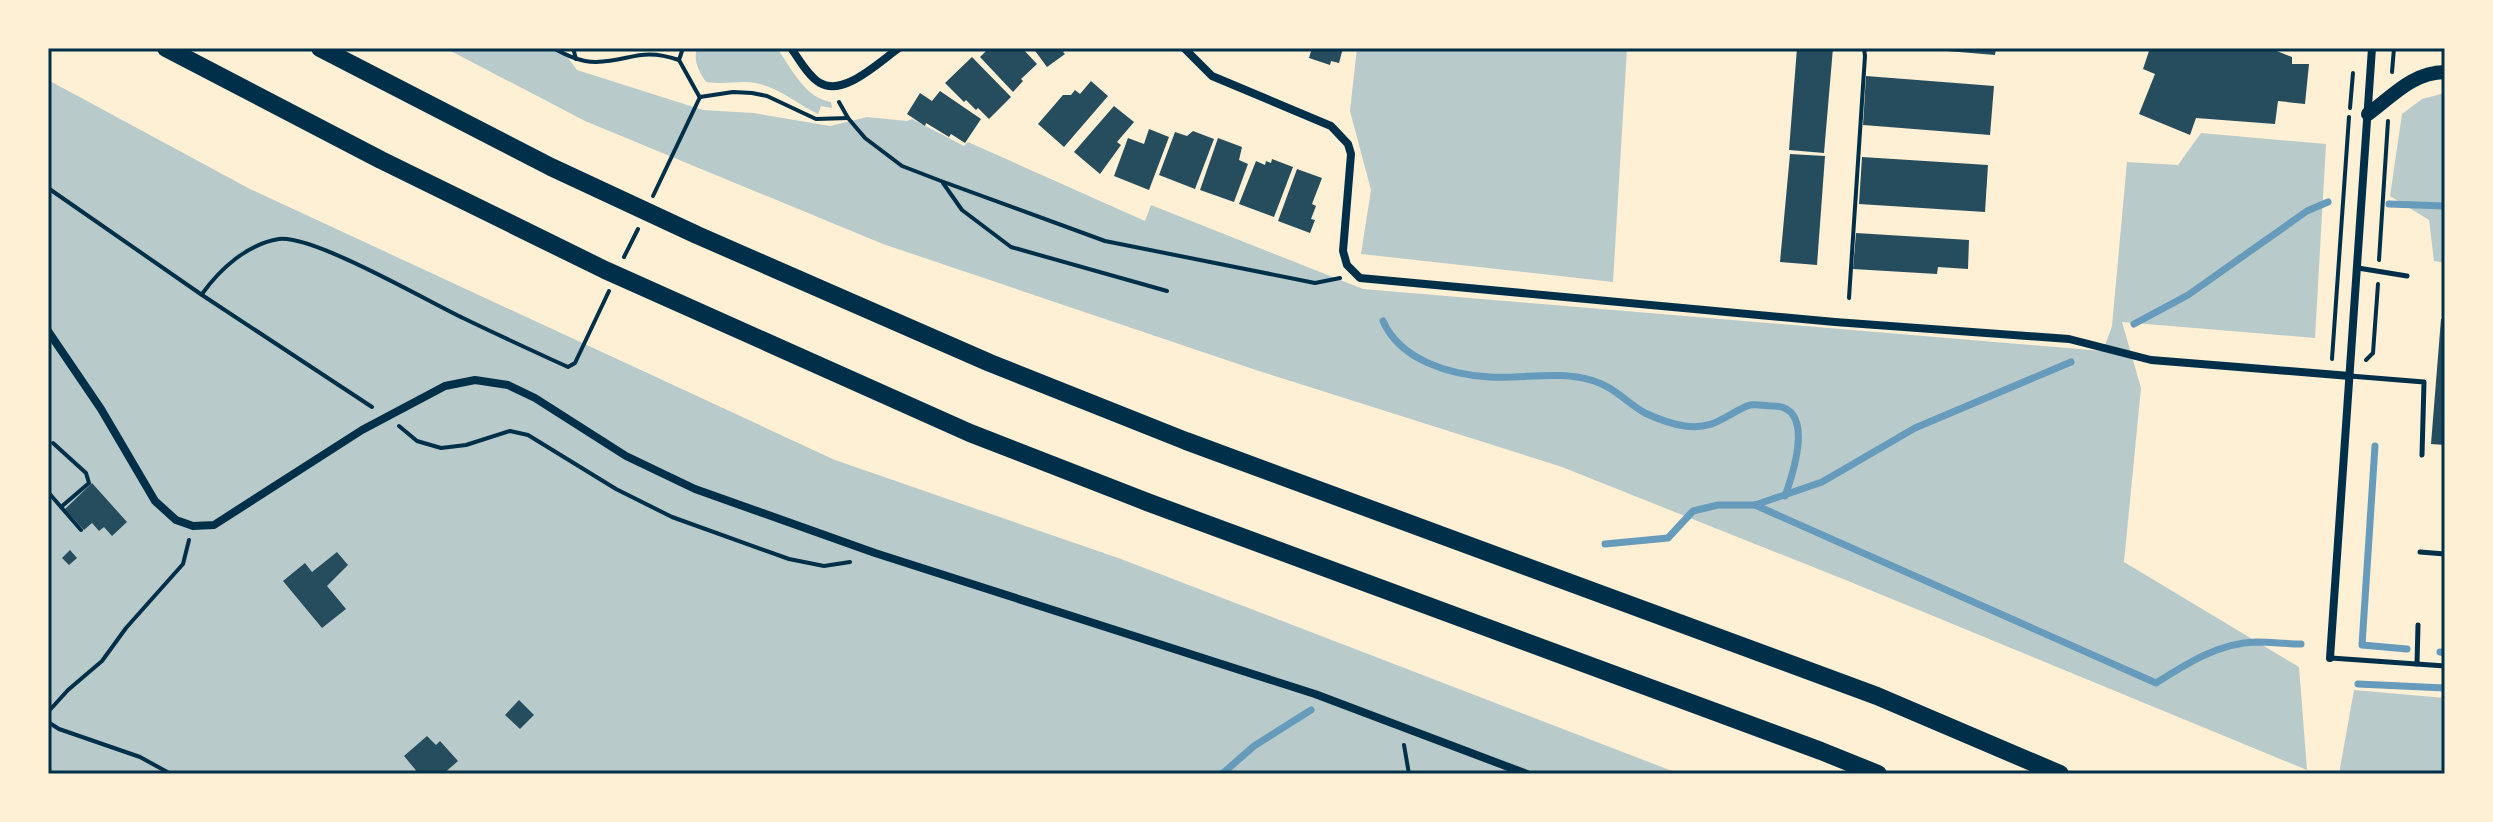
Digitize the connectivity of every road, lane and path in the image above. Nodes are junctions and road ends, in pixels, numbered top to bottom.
1 (166, 48) edge
2 (320, 48) edge
3 (553, 48) edge
4 (573, 48) edge
5 (683, 48) edge
6 (791, 48) edge
7 (899, 48) edge
8 (1184, 48) edge
9 (1864, 48) edge
10 (2372, 48) edge
11 (2394, 48) edge
12 (576, 59) junction
13 (679, 60) junction
14 (2353, 61) dead end
15 (2445, 72) edge
16 (2392, 73) dead end
17 (700, 97) junction
18 (839, 101) dead end
19 (2389, 110) dead end
20 (2368, 114) junction
21 (848, 118) junction
22 (941, 181) junction
23 (48, 188) edge
24 (649, 205) dead end
25 (642, 219) dead end
26 (622, 263) dead end
27 (2358, 268) junction
28 (2378, 270) junction
29 (1354, 274) junction
30 (2407, 276) dead end
31 (608, 291) dead end
32 (1167, 291) dead end
33 (202, 295) junction
34 (1849, 298) dead end
35 (48, 331) edge
36 (2332, 349) dead end
37 (2350, 376) junction
38 (375, 409) dead end
39 (394, 423) dead end
40 (53, 443) dead end
41 (2422, 455) dead end
42 (48, 492) edge
43 (61, 507) junction
44 (193, 526) junction
45 (81, 530) dead end
46 (2420, 552) dead end
47 (875, 553) junction
48 (2445, 554) edge
49 (2418, 625) dead end
50 (2330, 658) joint
51 (2417, 664) junction
52 (2445, 666) edge
53 (48, 712) edge
54 (48, 722) edge
55 (1401, 726) junction
56 (1821, 751) junction
57 (2042, 765) junction
58 (171, 774) edge
59 (1409, 774) edge
60 (1527, 774) edge
61 (1857, 774) edge
62 (1878, 774) edge
63 (2060, 774) edge
64 (2073, 774) edge

1 - 56 highway
2 - 57 highway
3 - 12 path
4 - 12 path
5 - 13 path
6 - 7 street
8 - 29 street
9 - 34 path
10 - 20 street
11 - 16 path
12 - 13 path
13 - 17 path
14 - 36 path
15 - 20 main road
17 - 21 path
17 - 24 path
18 - 21 path
19 - 28 path
20 - 27 street
21 - 22 path
22 - 29 path
22 - 32 path
23 - 33 path
25 - 26 path
27 - 28 lane
27 - 37 street
28 - 30 lane
28 - 37 path
29 - 37 street
31 - 33 path
33 - 38 path
35 - 44 street
37 - 41 lane
37 - 50 street
39 - 47 path
40 - 43 path
42 - 43 path
43 - 45 path
44 - 47 street
44 - 53 path
46 - 48 lane
47 - 55 street
49 - 51 lane
50 - 51 lane
51 - 52 lane
54 - 58 path
55 - 59 path
55 - 60 street
56 - 61 highway
56 - 62 highway
57 - 63 highway
57 - 64 highway

